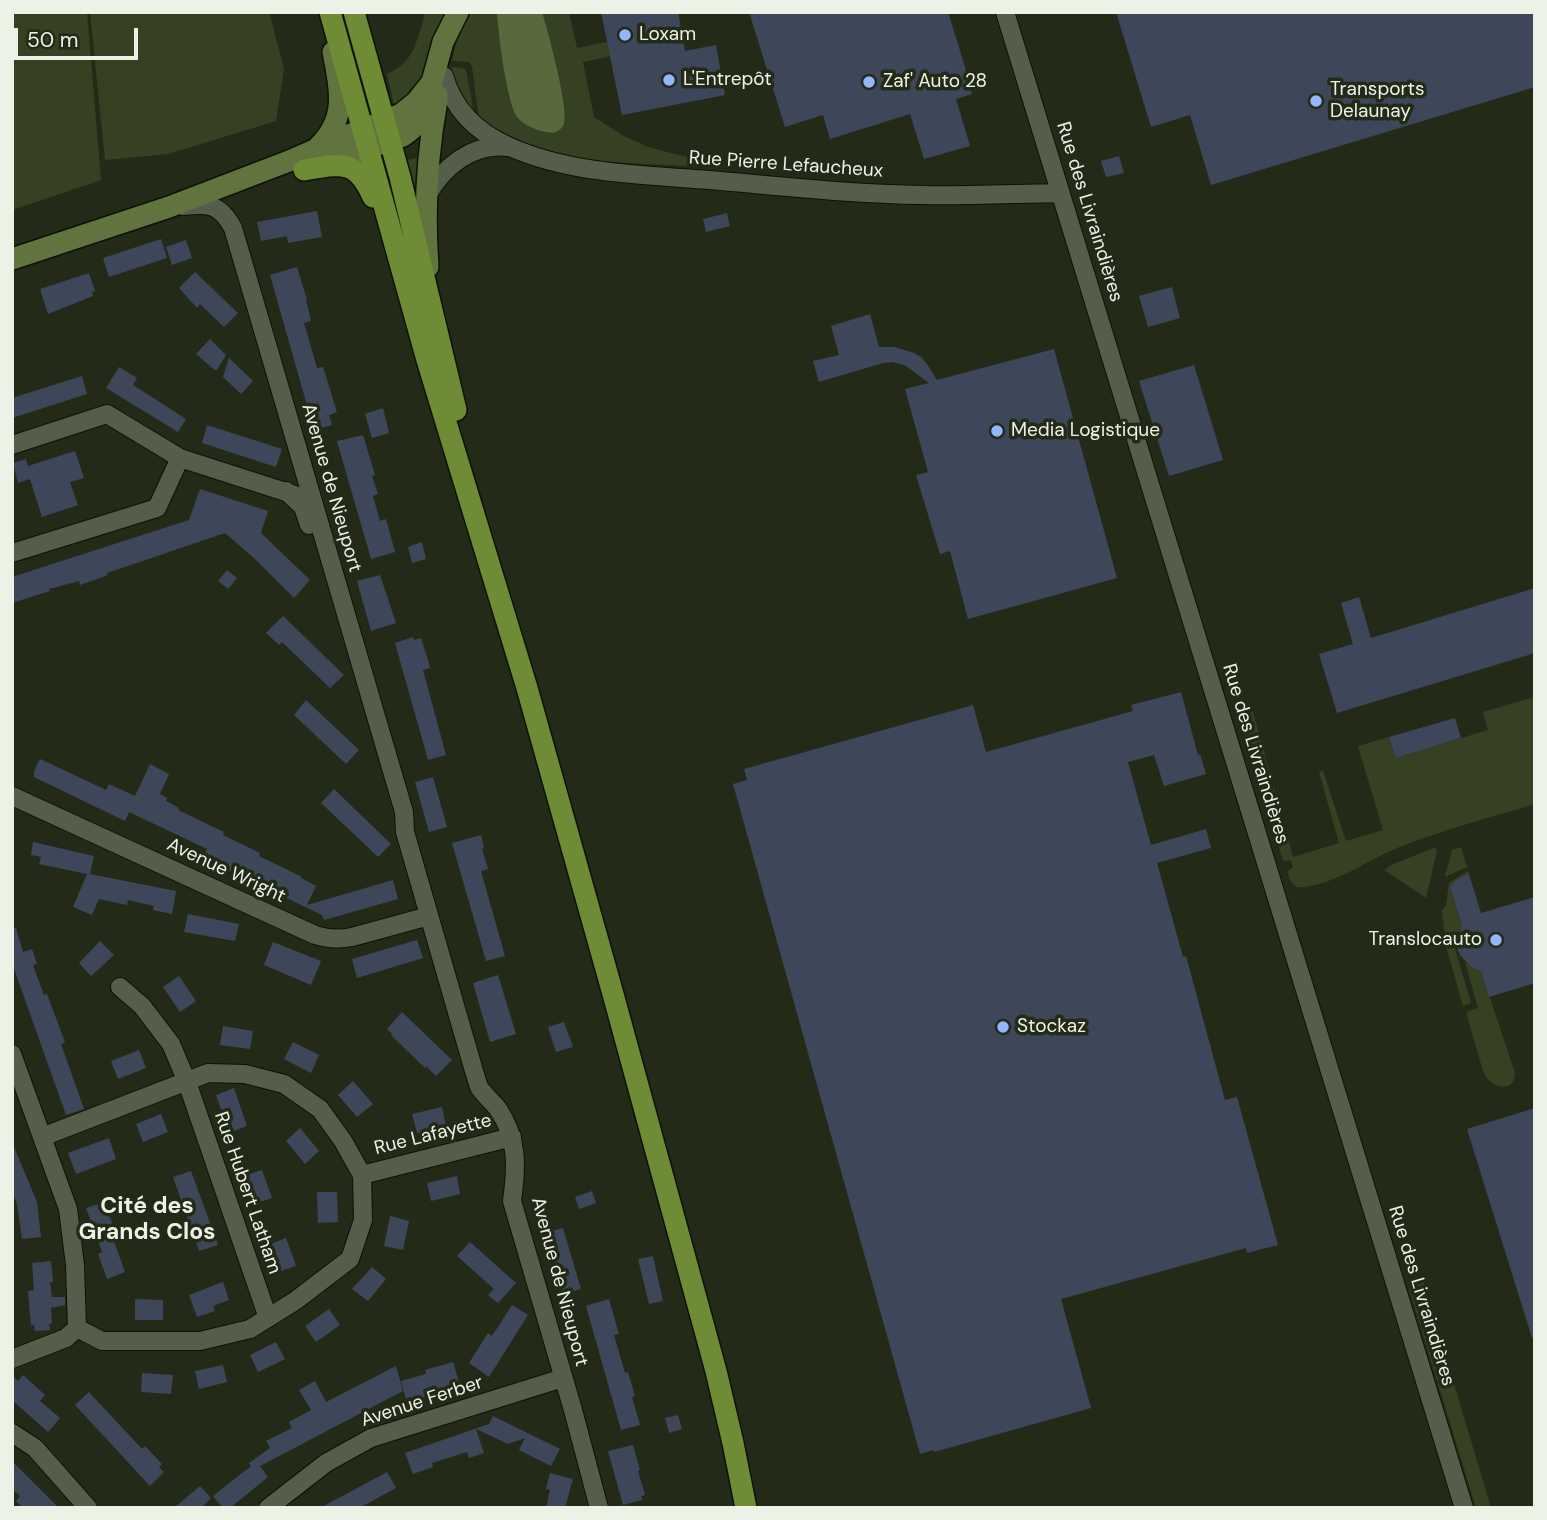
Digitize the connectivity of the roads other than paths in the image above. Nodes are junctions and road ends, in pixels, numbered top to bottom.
1 (324, 12) edge
2 (330, 12) edge
3 (354, 12) edge
4 (1005, 12) edge
5 (456, 19) edge
6 (441, 85) junction
7 (388, 131) junction
8 (365, 139) junction
9 (511, 148) junction
10 (314, 150) junction
11 (304, 170) junction
12 (1061, 193) junction
13 (427, 196) junction
14 (169, 207) junction
15 (12, 259) edge
16 (429, 297) junction
17 (427, 359) junction
18 (12, 445) edge
19 (180, 458) junction
20 (286, 491) junction
21 (312, 500) junction
22 (12, 553) edge
23 (491, 573) junction
24 (12, 796) edge
25 (405, 832) junction
26 (429, 916) junction
27 (120, 987) dead end
28 (12, 1054) edge
29 (187, 1082) junction
30 (42, 1137) junction
31 (512, 1137) junction
32 (362, 1175) junction
33 (268, 1318) junction
34 (77, 1328) junction
35 (12, 1359) edge
36 (564, 1378) junction
37 (12, 1433) edge
38 (88, 1508) edge
39 (268, 1508) edge
40 (599, 1508) edge
41 (746, 1508) edge
42 (1464, 1508) edge

1 - 10 main road
2 - 8 main road
3 - 7 main road
4 - 12 street, Rue des Livraindières
5 - 6 main road
5 - 7 main road
6 - 7 main road
6 - 9 street
6 - 13 main road
7 - 8 main road
7 - 16 main road
8 - 10 main road
8 - 11 main road
8 - 17 main road
9 - 12 street, Rue Pierre Lefaucheux
9 - 13 street
10 - 14 main road
11 - 14 main road
11 - 17 main road
12 - 42 street, Rue des Livraindières
13 - 16 main road
14 - 15 main road
14 - 21 street, Avenue de Nieuport
16 - 23 main road
17 - 23 main road
18 - 19 street
19 - 20 street
19 - 22 street
20 - 21 street
20 - 25 street, Avenue de Nieuport
21 - 25 street, Avenue de Nieuport
23 - 41 main road
24 - 26 street, Avenue Wright
25 - 26 street, Avenue de Nieuport
26 - 31 street, Avenue de Nieuport
27 - 29 street, Rue Hubert Latham
28 - 30 street
29 - 30 street
29 - 32 street
29 - 33 street, Rue Hubert Latham
30 - 34 street
31 - 32 street, Rue Lafayette
31 - 36 street, Avenue de Nieuport
32 - 33 street, Rue Lafayette
33 - 34 street, Rue Lafayette
34 - 35 street
36 - 39 street, Avenue Ferber
36 - 40 street, Avenue de Nieuport
37 - 38 street

